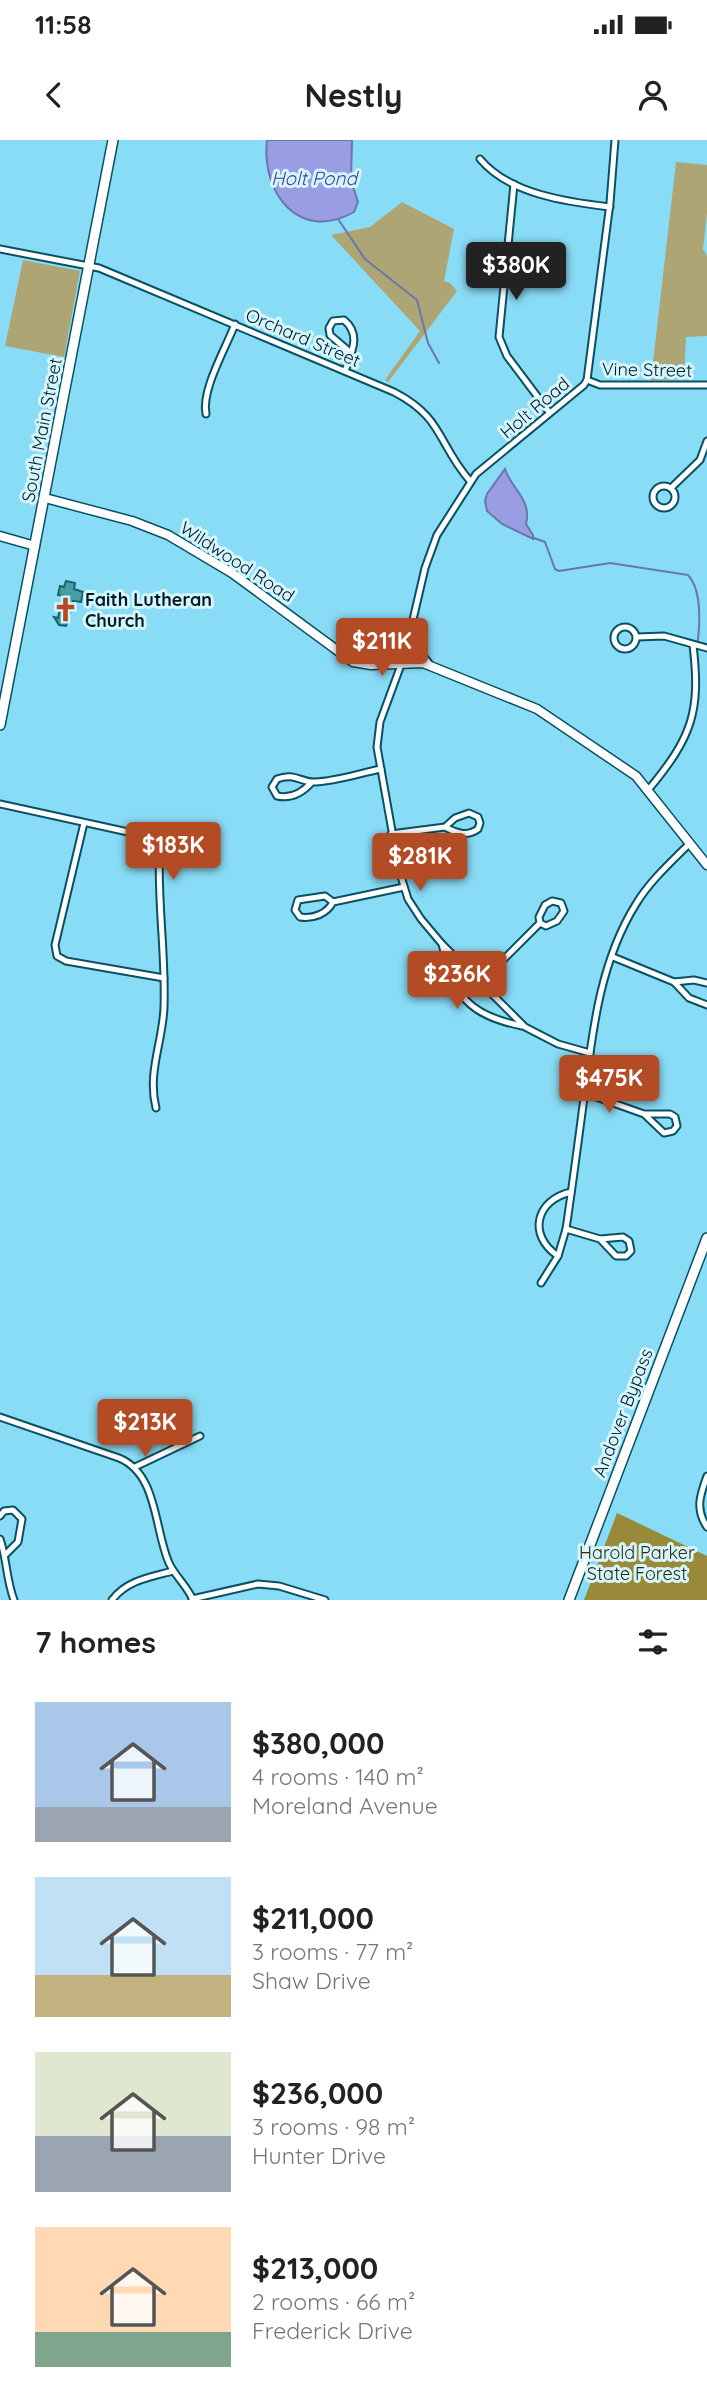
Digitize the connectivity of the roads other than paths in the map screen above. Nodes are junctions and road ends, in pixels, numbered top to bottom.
1 (113, 140) edge
2 (615, 140) edge
3 (480, 159) dead end
4 (514, 184) junction
5 (610, 207) junction
6 (0, 249) edge
7 (89, 265) junction
8 (235, 324) junction
9 (351, 353) junction
10 (345, 371) junction
11 (587, 380) junction
12 (707, 385) edge
13 (549, 412) junction
14 (206, 414) dead end
15 (707, 442) edge
16 (470, 481) junction
17 (671, 488) junction
18 (44, 498) junction
19 (0, 536) edge
20 (35, 546) junction
21 (411, 628) junction
22 (637, 637) junction
23 (693, 645) junction
24 (707, 648) edge
25 (402, 662) junction
26 (432, 665) junction
27 (4, 689) edge
28 (0, 725) edge
29 (381, 769) junction
30 (311, 783) junction
31 (649, 789) junction
32 (0, 804) edge
33 (83, 823) junction
34 (445, 827) junction
35 (391, 834) junction
36 (689, 844) junction
37 (707, 865) edge
38 (404, 887) junction
39 (333, 902) junction
40 (540, 923) junction
41 (442, 944) junction
42 (613, 957) junction
43 (164, 978) junction
44 (481, 982) junction
45 (674, 982) junction
46 (707, 983) edge
47 (707, 1005) edge
48 (524, 1027) junction
49 (590, 1054) junction
50 (584, 1093) junction
51 (156, 1108) dead end
52 (645, 1114) junction
53 (571, 1192) junction
54 (566, 1228) junction
55 (707, 1238) edge
56 (600, 1239) junction
57 (558, 1256) junction
58 (541, 1283) dead end
59 (0, 1417) edge
60 (200, 1436) dead end
61 (135, 1466) junction
62 (707, 1476) edge
63 (0, 1516) edge
64 (707, 1527) edge
65 (0, 1539) edge
66 (6, 1554) junction
67 (173, 1571) junction
68 (14, 1600) edge
69 (112, 1600) edge
70 (192, 1600) edge
71 (325, 1600) edge
72 (569, 1600) edge

1 - 7 main road, South Main Street
2 - 5 street, Holt Road
3 - 4 street
4 - 5 street
4 - 13 street
5 - 11 street, Holt Road
6 - 7 street, Orchard Street
7 - 8 street, Orchard Street
7 - 18 main road, South Main Street
8 - 10 street, Orchard Street
8 - 14 street
9 - 9 street
9 - 10 street
10 - 16 street, Orchard Street
11 - 12 street, Vine Street
11 - 13 street, Holt Road
13 - 16 street, Holt Road
15 - 17 street
16 - 21 street, Holt Road
17 - 17 street
18 - 20 main road, South Main Street
18 - 25 street, Wildwood Road
19 - 20 street
20 - 27 main road, South Main Street
21 - 25 street, Holt Road
21 - 26 street
22 - 22 street
22 - 23 street
23 - 24 street
23 - 31 street
25 - 26 street, Wildwood Road
25 - 29 street, Holt Road
26 - 31 street, Wildwood Road
27 - 28 main road, South Main Street
29 - 30 street
29 - 35 street, Holt Road
30 - 30 street
31 - 36 street, Wildwood Road
32 - 33 street
33 - 43 street
33 - 43 street
34 - 34 street
34 - 35 street
35 - 38 street, Holt Road
36 - 37 street, Wildwood Road
36 - 42 street
38 - 39 street
38 - 41 street, Holt Road
39 - 39 street
40 - 40 street
40 - 44 street
41 - 44 street, Holt Road
41 - 48 street
42 - 45 street
42 - 49 street
43 - 51 street
44 - 48 street, Holt Road
45 - 46 street
45 - 47 street
48 - 49 street
49 - 50 street
50 - 52 street
50 - 53 street
52 - 52 street
53 - 54 street
53 - 57 street
54 - 56 street
54 - 57 street
55 - 72 main road, Andover Bypass
56 - 56 street
57 - 58 street
59 - 61 street
60 - 61 street
61 - 67 street
62 - 64 street
63 - 66 street
65 - 66 street
66 - 68 street
67 - 69 street
67 - 70 street
70 - 71 street

